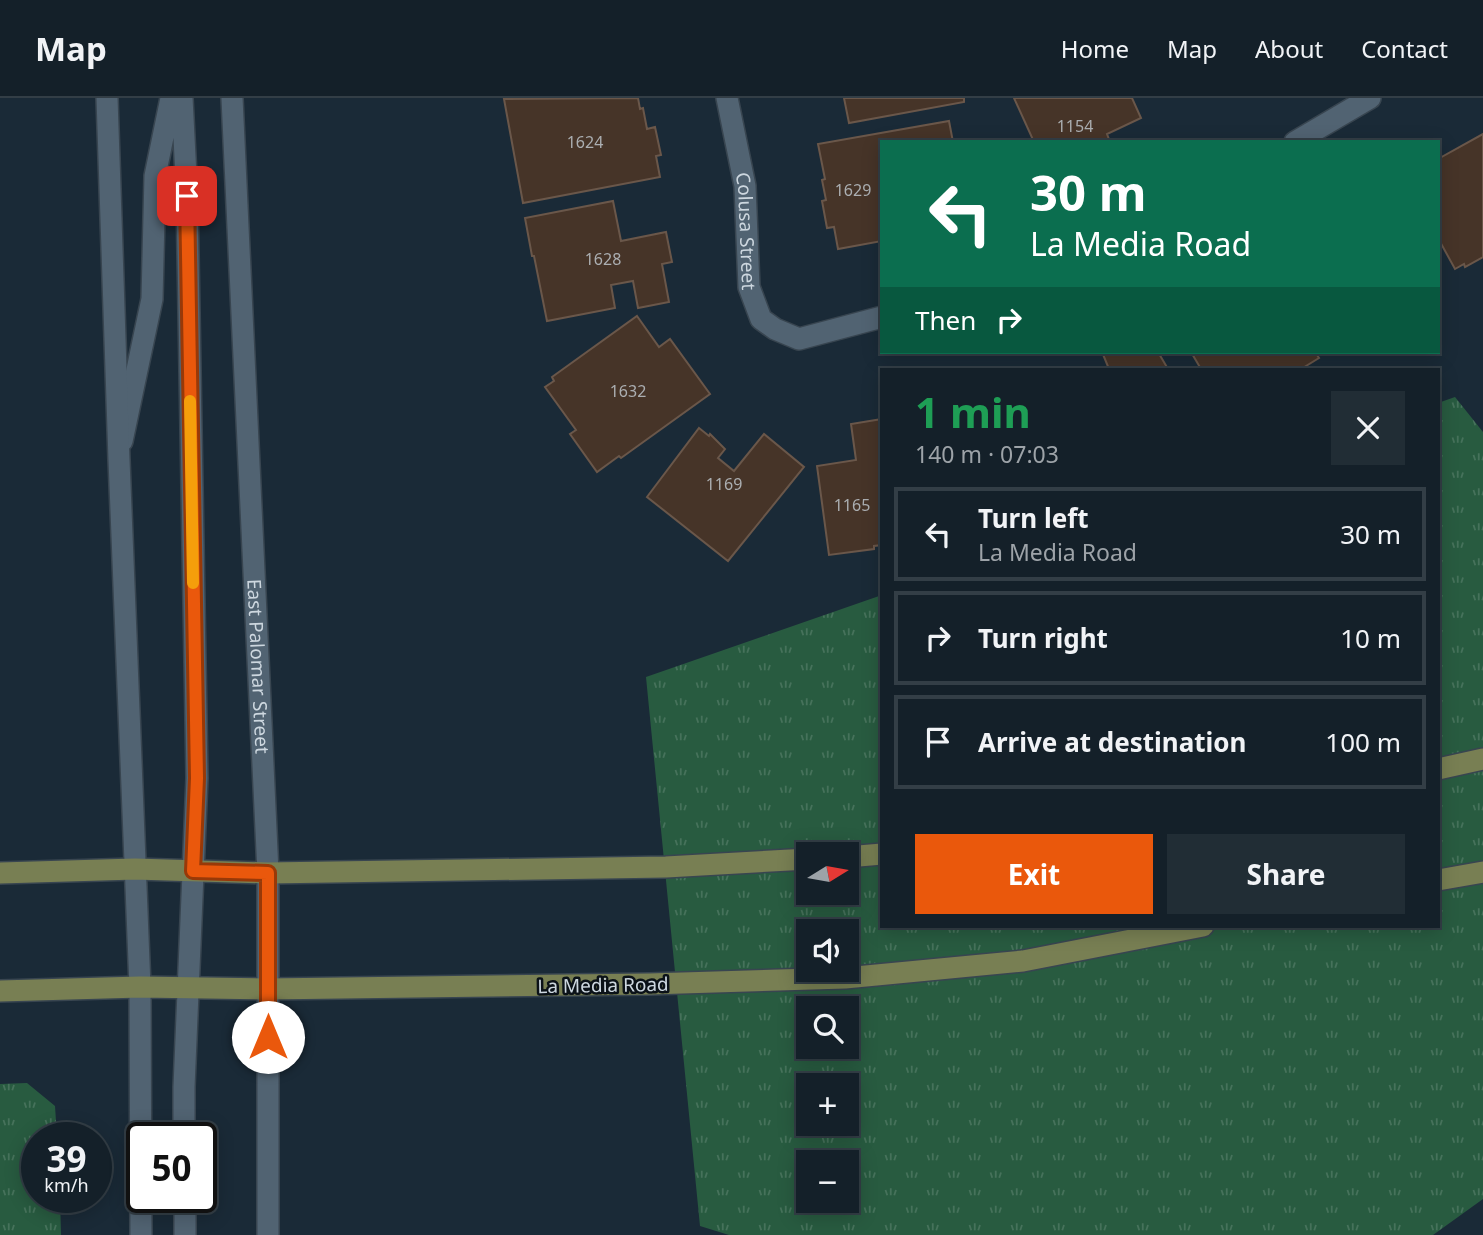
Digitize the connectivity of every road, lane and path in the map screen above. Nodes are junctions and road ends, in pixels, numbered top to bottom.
1 (107, 98) edge
2 (171, 98) edge
3 (182, 98) edge
4 (232, 98) edge
5 (727, 98) edge
6 (1370, 98) edge
7 (1298, 140) edge
8 (880, 318) edge
9 (119, 460) junction
10 (1483, 759) edge
11 (1440, 769) edge
12 (880, 854) edge
13 (859, 856) edge
14 (796, 860) edge
15 (135, 869) junction
16 (193, 871) junction
17 (1483, 872) edge
18 (0, 873) edge
19 (268, 873) junction
20 (1440, 880) edge
21 (1193, 928) edge
22 (139, 987) junction
23 (188, 988) junction
24 (268, 989) junction
25 (0, 991) edge
26 (184, 1122) edge
27 (185, 1213) edge
28 (141, 1235) edge
29 (185, 1235) edge
30 (268, 1235) edge

1 - 9 main road
2 - 9 main road
3 - 16 main road
4 - 19 main road, East Palomar Street
5 - 8 main road, Colusa Street
6 - 7 main road
9 - 15 main road
10 - 11 main road
12 - 13 main road
14 - 19 main road
15 - 16 main road
15 - 18 main road
15 - 22 main road
16 - 19 main road
16 - 23 main road
17 - 20 main road
19 - 24 main road, East Palomar Street
21 - 24 main road, La Media Road
22 - 23 main road, La Media Road
22 - 25 main road, La Media Road
22 - 28 main road
23 - 24 main road, La Media Road
23 - 26 main road
24 - 30 main road, East Palomar Street
27 - 29 main road

